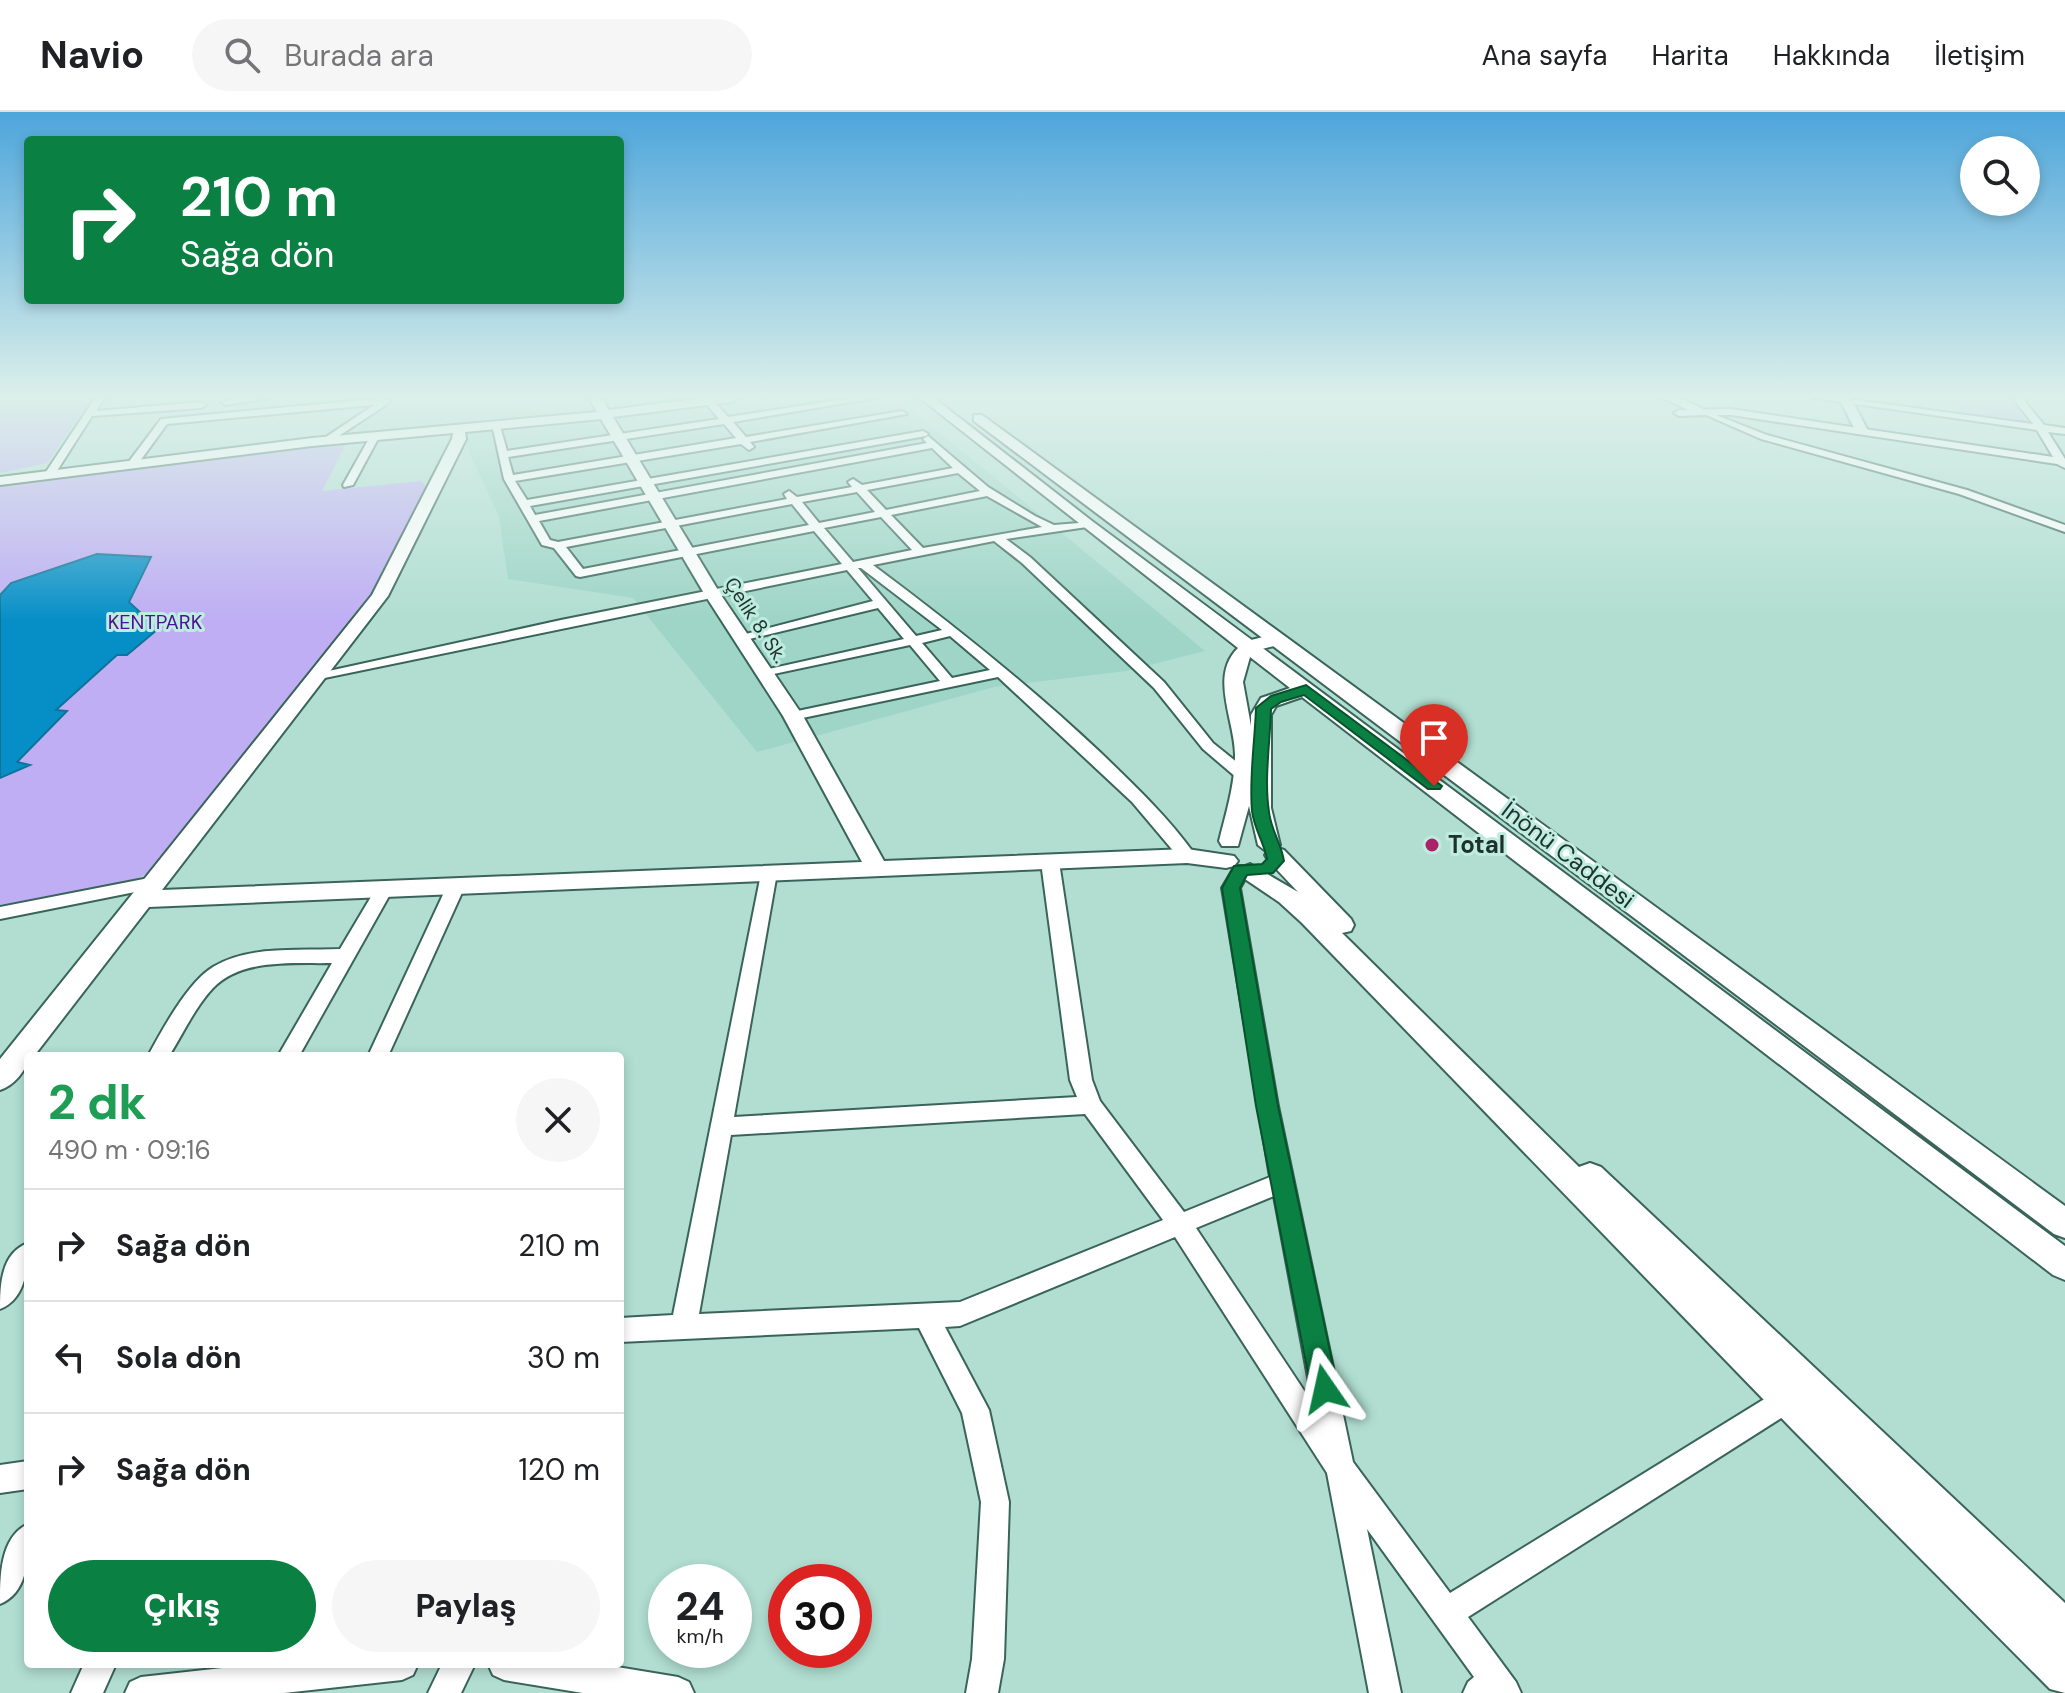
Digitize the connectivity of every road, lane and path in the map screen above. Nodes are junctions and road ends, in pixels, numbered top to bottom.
1 (51, 472) edge
2 (72, 472) edge
3 (355, 472) edge
4 (443, 472) edge
5 (507, 472) edge
6 (551, 472) edge
7 (639, 472) edge
8 (723, 472) edge
9 (770, 472) edge
10 (791, 472) edge
11 (842, 472) edge
12 (946, 472) edge
13 (965, 472) edge
14 (1020, 472) edge
15 (1050, 472) edge
16 (1892, 472) edge
17 (49, 475) junction
18 (773, 475) junction
19 (509, 479) junction
20 (0, 481) edge
21 (348, 485) dead end
22 (859, 487) junction
23 (650, 490) junction
24 (988, 493) junction
25 (794, 499) junction
26 (525, 504) junction
27 (884, 512) junction
28 (533, 519) junction
29 (669, 523) junction
30 (1087, 524) junction
31 (817, 525) junction
32 (1051, 527) junction
33 (2065, 529) edge
34 (996, 537) junction
35 (558, 545) junction
36 (687, 552) junction
37 (920, 552) junction
38 (858, 565) junction
39 (713, 595) junction
40 (882, 603) junction
41 (952, 632) junction
42 (741, 637) junction
43 (1275, 640) junction
44 (914, 641) junction
45 (1250, 646) junction
46 (1000, 672) junction
47 (765, 674) junction
48 (315, 678) junction
49 (949, 683) junction
50 (1306, 689) junction
51 (793, 716) junction
52 (1243, 775) junction
53 (1187, 856) junction
54 (1245, 856) junction
55 (1050, 862) junction
56 (877, 869) junction
57 (768, 873) junction
58 (456, 886) junction
59 (384, 889) junction
60 (148, 891) junction
61 (0, 913) edge
62 (345, 956) junction
63 (161, 1052) edge
64 (290, 1052) edge
65 (380, 1052) edge
66 (0, 1079) edge
67 (1091, 1105) junction
68 (721, 1127) junction
69 (1283, 1182) junction
70 (1180, 1224) junction
71 (2065, 1224) edge
72 (24, 1260) edge
73 (2065, 1265) edge
74 (0, 1297) edge
75 (926, 1316) junction
76 (684, 1327) junction
77 (624, 1330) edge
78 (1788, 1399) junction
79 (1341, 1470) junction
80 (24, 1476) edge
81 (0, 1479) edge
82 (24, 1546) edge
83 (0, 1589) edge
84 (1446, 1613) junction
85 (2065, 1631) edge
86 (98, 1668) edge
87 (366, 1668) edge
88 (457, 1668) edge
89 (528, 1668) edge
90 (2065, 1674) edge
91 (1493, 1689) edge
92 (87, 1693) edge
93 (141, 1693) edge
94 (444, 1693) edge
95 (678, 1693) edge
96 (982, 1693) edge
97 (1385, 1693) edge

1 - 17 street
2 - 17 street
3 - 21 street
4 - 48 street
5 - 19 street
6 - 19 street
7 - 23 street, Çelik 8. Sk.
8 - 23 street
9 - 18 street
10 - 18 street
11 - 22 street
12 - 22 street
13 - 24 street
14 - 30 street, İnönü Caddesi
15 - 43 street, İnönü Caddesi
16 - 33 street
17 - 20 street
18 - 23 street
18 - 25 street
19 - 26 street
22 - 25 street
22 - 27 street
23 - 26 street
23 - 28 street
23 - 29 street, Çelik 8. Sk.
24 - 27 street
24 - 32 street
25 - 29 street
25 - 31 street
26 - 28 street
27 - 31 street
27 - 37 street
28 - 35 street
29 - 35 street
29 - 36 street, Çelik 8. Sk.
30 - 32 street
30 - 45 street, İnönü Caddesi
31 - 36 street
31 - 38 street
32 - 34 street
34 - 37 street
34 - 52 street
35 - 36 street
36 - 39 street, Çelik 8. Sk.
37 - 38 street
38 - 39 street
38 - 40 street
38 - 41 street
39 - 42 street, Çelik 8. Sk.
39 - 48 street
40 - 42 street
40 - 44 street
41 - 44 street
41 - 46 street
42 - 47 street, Çelik 8. Sk.
43 - 45 main road
43 - 71 street, İnönü Caddesi
44 - 47 street
44 - 49 street
45 - 50 street, İnönü Caddesi
45 - 52 street
46 - 49 street
46 - 53 street
47 - 51 street, Çelik 8. Sk.
48 - 60 street
49 - 51 street
50 - 54 street
50 - 73 street, İnönü Caddesi
51 - 56 street, Çelik 8. Sk.
52 - 54 street
53 - 54 street
53 - 55 street
54 - 69 street
54 - 78 street
54 - 85 street
55 - 56 street
55 - 67 street
56 - 57 street
57 - 58 street
57 - 68 street
58 - 59 street
58 - 65 street
59 - 60 street
59 - 62 street
60 - 61 street
60 - 66 street
62 - 63 street
62 - 64 street
67 - 68 street
67 - 70 street
68 - 76 street
69 - 70 street
69 - 79 street
70 - 75 street
70 - 79 street
72 - 74 street
75 - 76 street
75 - 96 street
76 - 77 street
78 - 84 street
78 - 90 street
79 - 84 street
79 - 97 street
80 - 81 street
82 - 83 street
84 - 91 street
86 - 92 street
87 - 93 street
88 - 94 street
89 - 95 street

